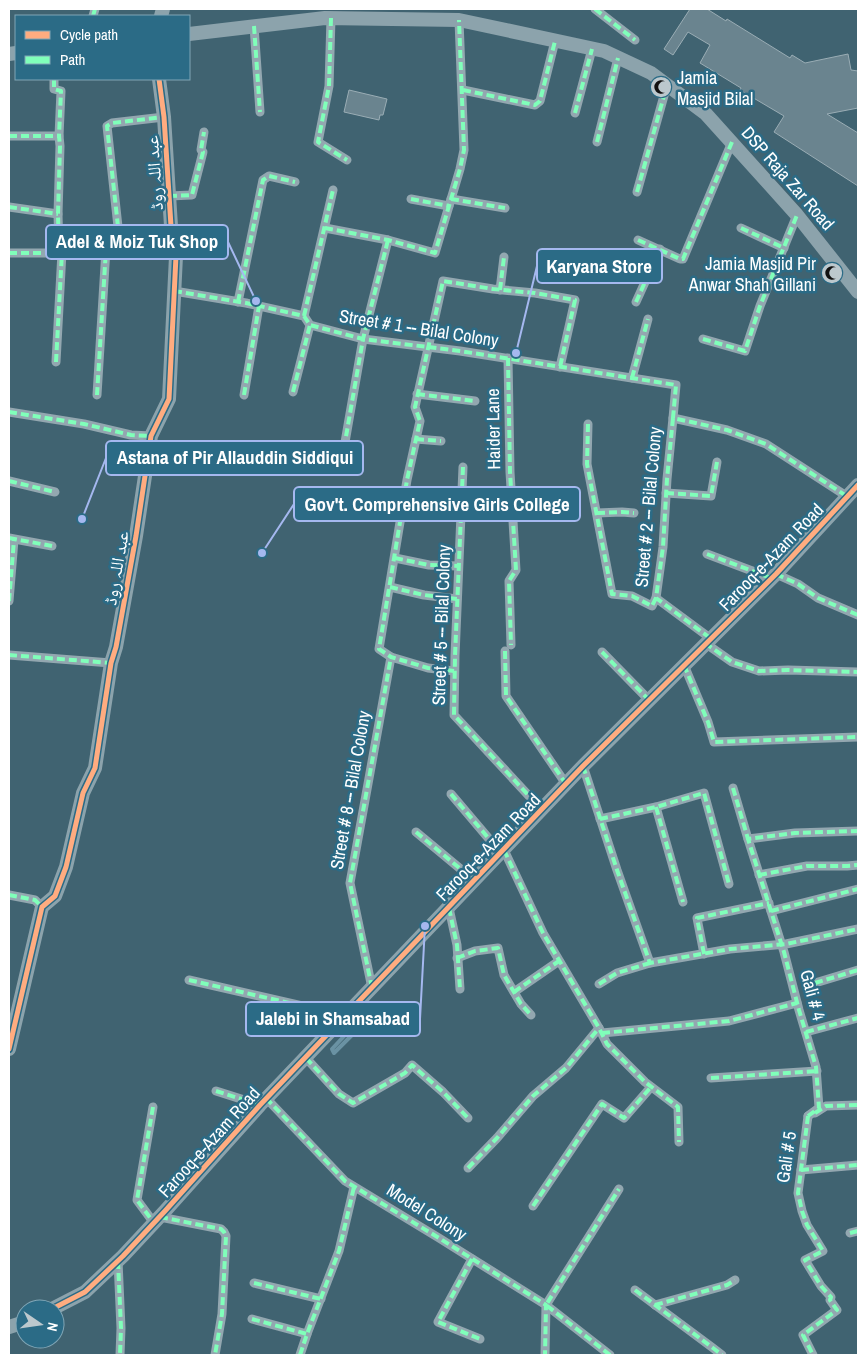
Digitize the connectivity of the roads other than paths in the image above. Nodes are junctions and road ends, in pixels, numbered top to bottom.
1 (595, 9) edge
2 (331, 18) junction
3 (459, 20) junction
4 (254, 26) junction
5 (190, 34) edge
6 (635, 40) dead end
7 (555, 41) junction
8 (592, 48) junction
9 (618, 58) junction
10 (54, 80) edge
11 (159, 80) edge
12 (667, 85) junction
13 (463, 90) junction
14 (260, 112) dead end
15 (575, 113) dead end
16 (164, 117) junction
17 (204, 132) dead end
18 (9, 136) edge
19 (59, 136) junction
20 (597, 142) dead end
21 (732, 142) junction
22 (347, 160) dead end
23 (296, 182) dead end
24 (333, 190) dead end
25 (637, 192) dead end
26 (169, 196) junction
27 (411, 199) dead end
28 (450, 202) junction
29 (9, 207) edge
30 (505, 208) dead end
31 (58, 214) junction
32 (797, 215) junction
33 (325, 228) junction
34 (742, 228) dead end
35 (388, 240) junction
36 (638, 240) dead end
37 (784, 248) junction
38 (106, 249) junction
39 (660, 249) junction
40 (61, 252) junction
41 (9, 253) edge
42 (504, 258) dead end
43 (500, 290) junction
44 (174, 291) junction
45 (858, 292) edge
46 (238, 302) junction
47 (636, 302) dead end
48 (259, 306) junction
49 (304, 316) junction
50 (648, 319) dead end
51 (310, 325) junction
52 (363, 339) junction
53 (703, 339) dead end
54 (428, 348) junction
55 (508, 358) junction
56 (56, 362) dead end
57 (560, 367) junction
58 (632, 378) junction
59 (293, 392) dead end
60 (418, 394) junction
61 (97, 395) dead end
62 (244, 395) dead end
63 (475, 401) dead end
64 (9, 412) edge
65 (673, 418) junction
66 (588, 424) dead end
67 (151, 436) junction
68 (416, 440) junction
69 (442, 441) dead end
70 (344, 448) dead end
71 (717, 462) dead end
72 (463, 467) dead end
73 (9, 481) edge
74 (858, 485) edge
75 (55, 492) dead end
76 (666, 493) junction
77 (848, 497) junction
78 (597, 513) junction
79 (634, 513) dead end
80 (11, 539) edge
81 (52, 546) dead end
82 (707, 554) dead end
83 (395, 558) junction
84 (458, 566) junction
85 (773, 576) junction
86 (390, 587) junction
87 (656, 598) junction
88 (457, 599) junction
89 (9, 601) edge
90 (858, 615) edge
91 (708, 640) junction
92 (602, 652) dead end
93 (9, 655) edge
94 (391, 656) junction
95 (111, 663) junction
96 (684, 665) junction
97 (454, 671) junction
98 (858, 672) edge
99 (649, 700) junction
100 (858, 737) edge
101 (583, 766) junction
102 (566, 784) junction
103 (733, 788) dead end
104 (452, 794) dead end
105 (656, 807) junction
106 (542, 810) junction
107 (600, 819) junction
108 (858, 831) edge
109 (416, 832) dead end
110 (748, 839) junction
111 (503, 851) junction
112 (858, 865) edge
113 (760, 877) junction
114 (474, 881) junction
115 (729, 884) dead end
116 (858, 889) edge
117 (9, 894) edge
118 (683, 902) dead end
119 (42, 907) junction
120 (770, 907) junction
121 (449, 908) junction
122 (858, 929) edge
123 (782, 943) junction
124 (704, 954) junction
125 (457, 958) junction
126 (559, 961) junction
127 (650, 963) junction
128 (858, 970) edge
129 (189, 980) dead end
130 (599, 984) dead end
131 (815, 984) dead end
132 (372, 988) junction
133 (460, 989) dead end
134 (514, 992) junction
135 (797, 1003) junction
136 (531, 1015) dead end
137 (346, 1016) junction
138 (858, 1018) edge
139 (600, 1031) junction
140 (806, 1032) junction
141 (9, 1049) edge
142 (306, 1058) junction
143 (817, 1071) junction
144 (711, 1078) dead end
145 (651, 1087) junction
146 (216, 1091) dead end
147 (263, 1102) junction
148 (858, 1105) edge
149 (153, 1107) dead end
150 (808, 1116) junction
151 (468, 1118) dead end
152 (679, 1142) dead end
153 (858, 1165) edge
154 (468, 1168) dead end
155 (801, 1170) junction
156 (354, 1187) junction
157 (619, 1189) dead end
158 (533, 1206) dead end
159 (157, 1220) junction
160 (472, 1259) junction
161 (118, 1262) junction
162 (735, 1280) dead end
163 (254, 1283) dead end
164 (635, 1290) dead end
165 (321, 1299) junction
166 (65, 1302) edge
167 (546, 1305) junction
168 (655, 1305) junction
169 (252, 1319) dead end
170 (307, 1334) junction
171 (480, 1339) dead end
172 (120, 1355) edge
173 (215, 1355) edge
174 (300, 1355) edge
175 (545, 1355) edge
176 (610, 1355) edge
177 (722, 1355) edge
178 (813, 1355) edge

1 - 6 street
2 - 3 street, DSP Raja Zar Road
2 - 4 street, DSP Raja Zar Road
2 - 22 street
3 - 7 street, DSP Raja Zar Road
3 - 13 street
4 - 5 street, DSP Raja Zar Road
4 - 14 street
7 - 8 street, DSP Raja Zar Road
7 - 13 street
8 - 9 street, DSP Raja Zar Road
8 - 15 street
9 - 12 street, DSP Raja Zar Road
9 - 20 street
10 - 19 street
11 - 16 street, عبد اللہ روڈ
12 - 21 street, DSP Raja Zar Road
12 - 25 street
13 - 28 street
16 - 26 street, عبد اللہ روڈ
16 - 38 street
17 - 26 street
18 - 19 street
19 - 31 street
21 - 32 street, DSP Raja Zar Road
21 - 39 street
23 - 46 street
24 - 33 street
26 - 44 street, عبد اللہ روڈ
27 - 28 street
28 - 30 street
28 - 35 street
29 - 31 street
31 - 40 street
32 - 37 street
32 - 45 street, DSP Raja Zar Road
33 - 35 street
33 - 49 street
34 - 37 street
35 - 52 street
36 - 39 street
37 - 53 street
38 - 40 street
38 - 61 street
39 - 47 street
40 - 41 street
40 - 56 street
42 - 43 street
43 - 54 street
43 - 57 street
44 - 46 street
44 - 67 street, عبد اللہ روڈ
46 - 48 street
48 - 49 street
48 - 62 street
49 - 51 street
50 - 58 street
51 - 52 street, Street # 1 -- Bilal Colony
51 - 59 street
52 - 54 street, Street # 1 -- Bilal Colony
52 - 70 street
54 - 55 street, Street # 1 -- Bilal Colony
54 - 60 street
55 - 57 street, Street # 1 -- Bilal Colony
55 - 102 street, Haider Lane
57 - 58 street, Street # 1 -- Bilal Colony
58 - 65 street, Street # 1 -- Bilal Colony
60 - 63 street
60 - 68 street
64 - 67 street
65 - 76 street, Street # 2 -- Bilal Colony
65 - 77 street
66 - 78 street, Street # 2 -- Bilal Colony
67 - 95 street, عبد اللہ روڈ
68 - 69 street
68 - 83 street
71 - 76 street
72 - 84 street, Street # 5 -- Bilal Colony
73 - 75 street
74 - 77 street, Farooq-e-Azam Road
76 - 87 street, Street # 2 -- Bilal Colony
77 - 85 street, Farooq-e-Azam Road
78 - 79 street
78 - 87 street, Street # 2 -- Bilal Colony
80 - 81 street
80 - 89 street
82 - 85 street
83 - 84 street
83 - 86 street
84 - 88 street, Street # 5 -- Bilal Colony
85 - 90 street
85 - 91 street, Farooq-e-Azam Road
86 - 88 street
86 - 94 street
87 - 91 street, Street # 2 -- Bilal Colony
88 - 97 street, Street # 5 -- Bilal Colony
91 - 96 street, Farooq-e-Azam Road
91 - 98 street, Street # 2 -- Bilal Colony
92 - 99 street
93 - 95 street
94 - 97 street
94 - 132 street, Street # 8 -- Bilal Colony
95 - 119 street, عبد اللہ روڈ
96 - 99 street, Farooq-e-Azam Road
96 - 100 street
97 - 106 street, Street # 5 -- Bilal Colony
99 - 101 street, Farooq-e-Azam Road
101 - 102 street, Farooq-e-Azam Road
101 - 107 street
102 - 106 street, Farooq-e-Azam Road
103 - 110 street, Gali # 4
104 - 111 street
105 - 107 street
105 - 115 street
105 - 118 street
106 - 111 street, Farooq-e-Azam Road
107 - 127 street
108 - 110 street
109 - 114 street
110 - 113 street, Gali # 4
111 - 114 street, Farooq-e-Azam Road
111 - 126 street
112 - 113 street
113 - 120 street, Gali # 4
114 - 121 street, Farooq-e-Azam Road
116 - 120 street
117 - 119 street
119 - 141 street, عبد اللہ روڈ
120 - 123 street, Gali # 4
120 - 124 street
121 - 125 street
121 - 132 street, Farooq-e-Azam Road
122 - 123 street
123 - 124 street
123 - 135 street, Gali # 4
124 - 127 street
125 - 133 street
125 - 134 street
126 - 134 street
126 - 139 street
127 - 130 street
128 - 131 street
129 - 137 street
132 - 137 street, Farooq-e-Azam Road
134 - 136 street
135 - 139 street
135 - 140 street, Gali # 4
137 - 142 street, Farooq-e-Azam Road
138 - 140 street
139 - 145 street
139 - 154 street
140 - 143 street, Gali # 4
142 - 147 street, Farooq-e-Azam Road
142 - 151 street
143 - 144 street
143 - 150 street, Gali # 4
145 - 152 street
145 - 158 street
146 - 147 street
147 - 156 street, Model Colony
147 - 159 street, Farooq-e-Azam Road
148 - 150 street, Gali # 5
149 - 159 street
150 - 155 street, Gali # 5
153 - 155 street
155 - 178 street, Gali # 5
156 - 160 street, Model Colony
156 - 165 street
157 - 167 street
159 - 161 street, Farooq-e-Azam Road
159 - 173 street
160 - 167 street, Model Colony
160 - 171 street
161 - 166 street, Farooq-e-Azam Road
161 - 172 street
162 - 168 street
163 - 165 street
164 - 168 street
165 - 170 street
167 - 175 street
167 - 176 street, Model Colony
168 - 177 street
169 - 170 street
170 - 174 street

